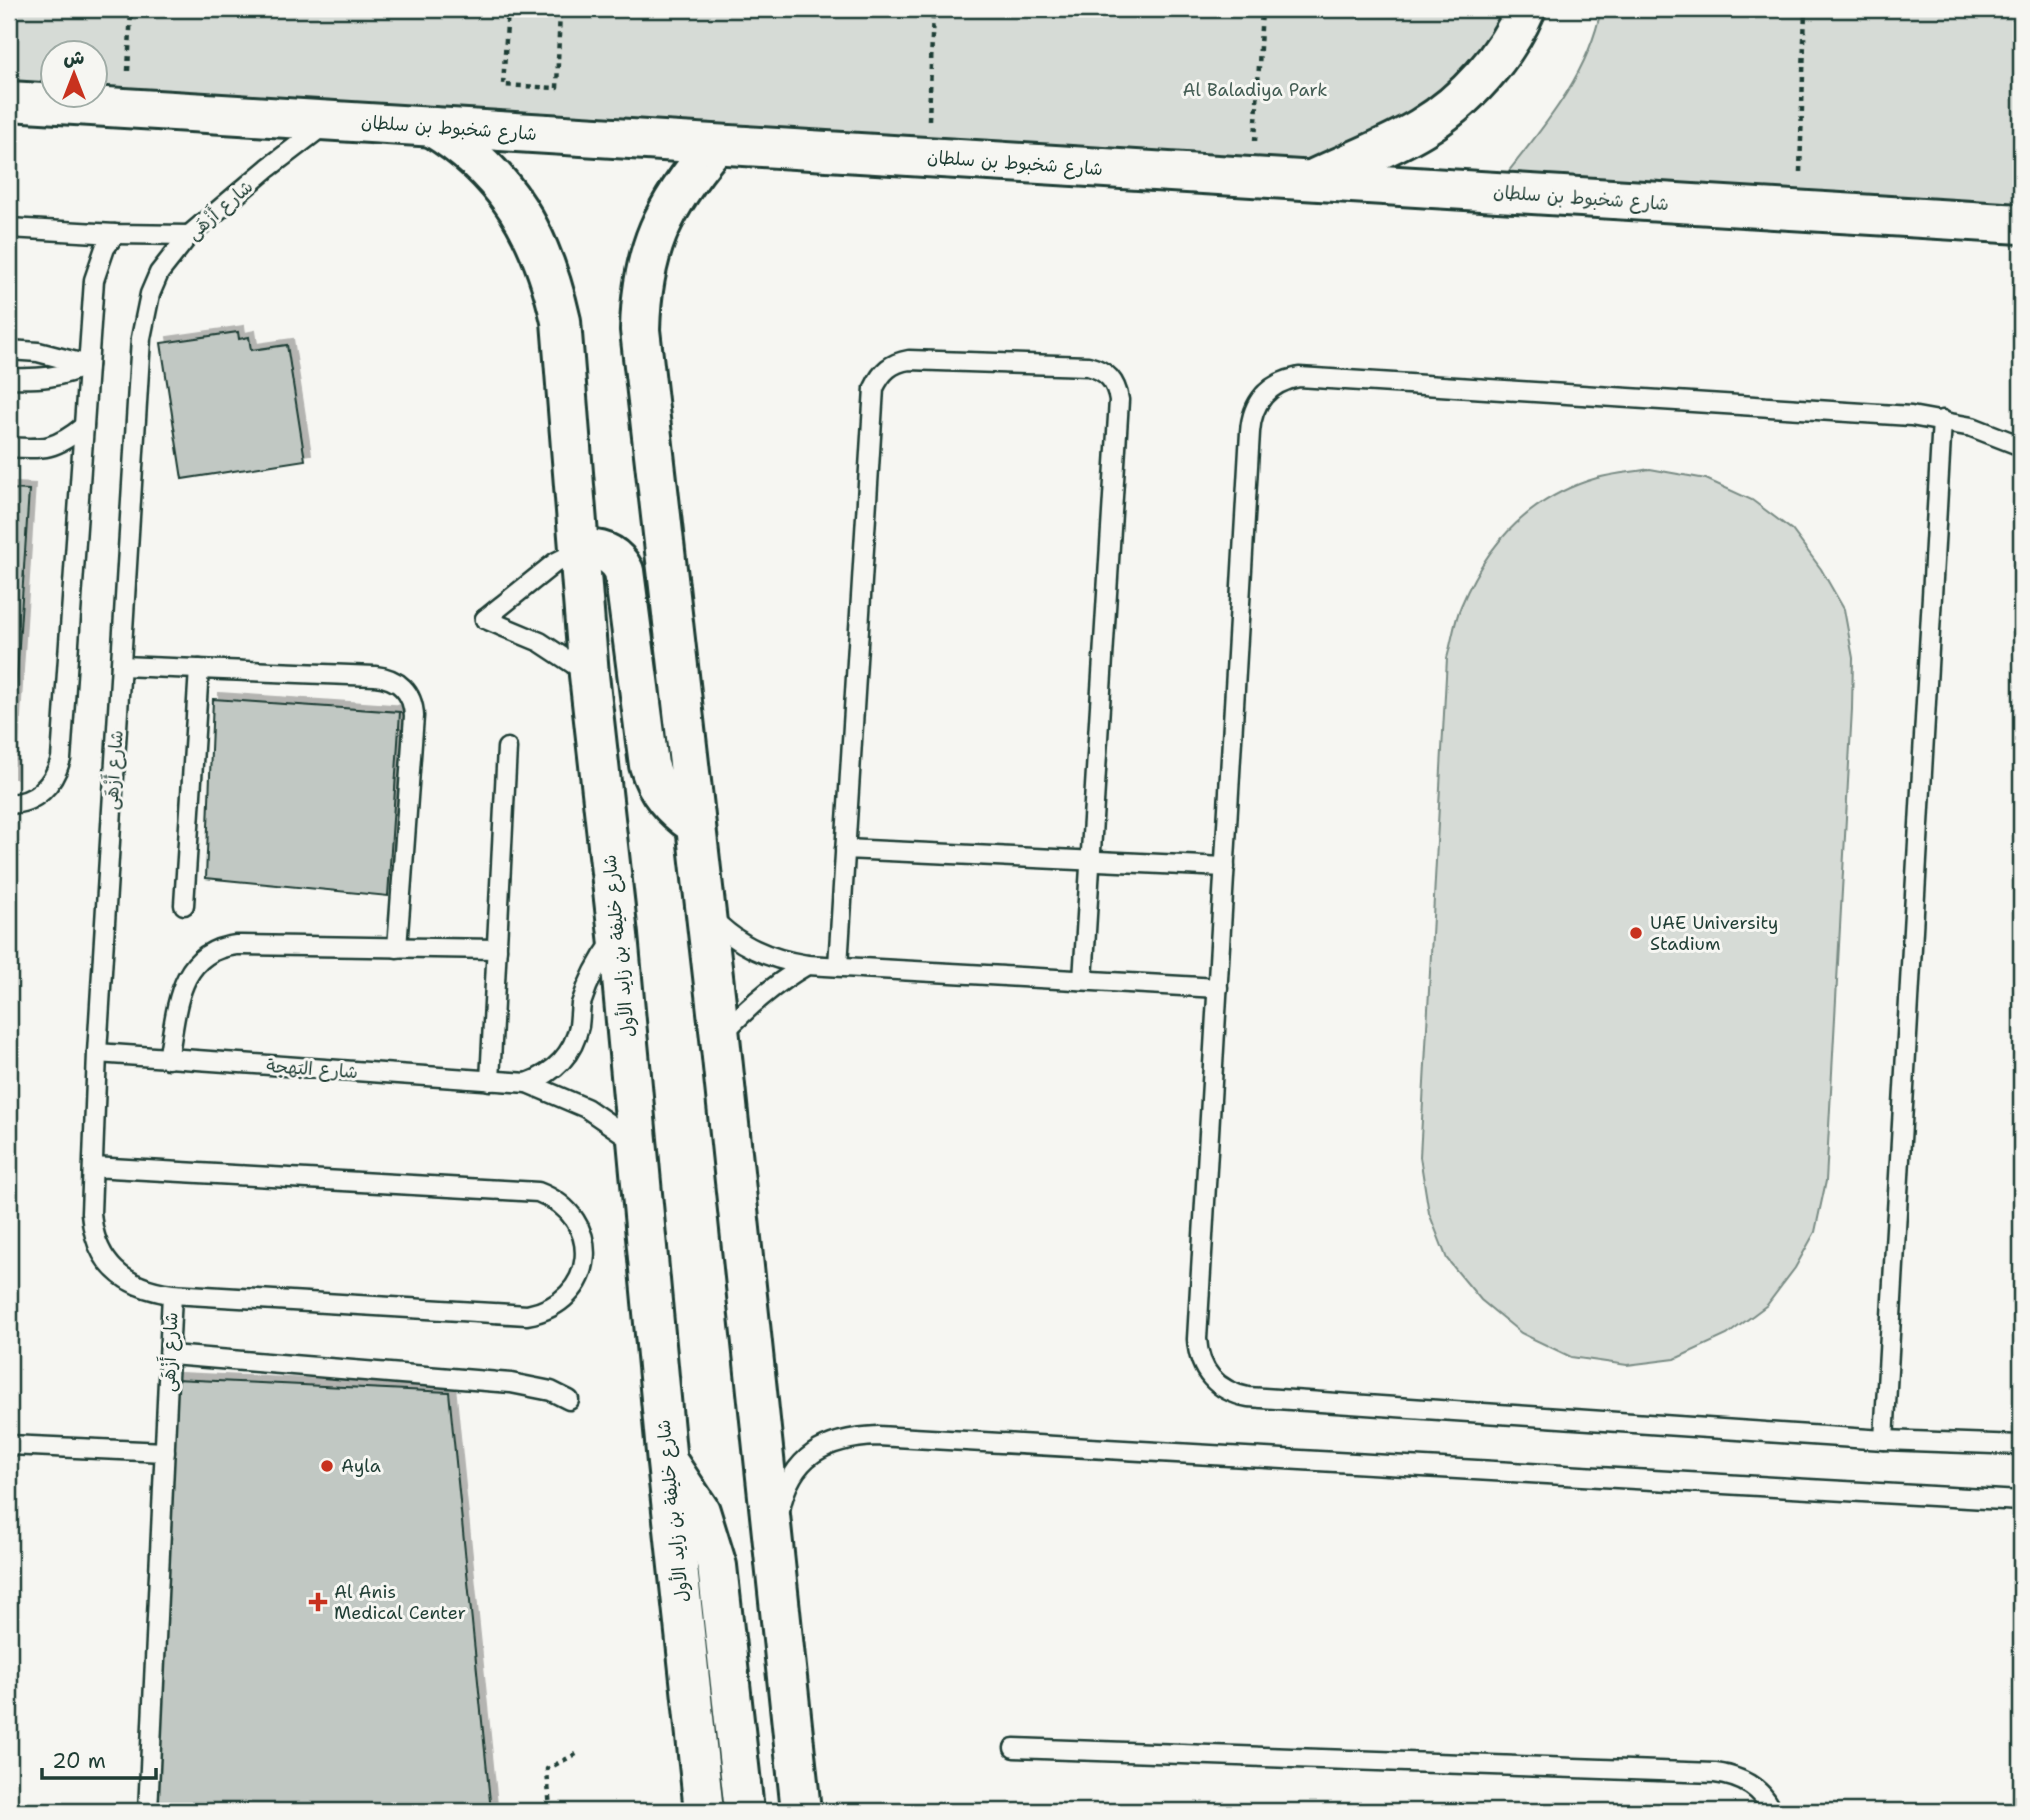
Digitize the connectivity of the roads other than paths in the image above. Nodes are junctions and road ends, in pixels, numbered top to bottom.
1 (1526, 9) edge
2 (9, 101) edge
3 (330, 121) junction
4 (432, 127) junction
5 (715, 145) junction
6 (1309, 181) junction
7 (2021, 224) edge
8 (9, 228) edge
9 (115, 234) junction
10 (189, 235) junction
11 (9, 350) edge
12 (88, 365) junction
13 (9, 378) edge
14 (1942, 420) junction
15 (84, 426) junction
16 (2021, 446) edge
17 (9, 447) edge
18 (580, 550) junction
19 (121, 666) junction
20 (200, 669) junction
21 (589, 675) junction
22 (507, 748) dead end
23 (9, 804) edge
24 (694, 824) junction
25 (845, 849) junction
26 (1091, 860) junction
27 (1225, 867) junction
28 (184, 905) dead end
29 (705, 910) junction
30 (618, 934) junction
31 (397, 948) junction
32 (496, 949) junction
33 (807, 965) junction
34 (838, 966) junction
35 (1083, 979) junction
36 (1218, 988) junction
37 (720, 1038) junction
38 (97, 1053) junction
39 (169, 1059) junction
40 (490, 1081) junction
41 (527, 1083) junction
42 (639, 1145) junction
43 (93, 1167) junction
44 (173, 1294) junction
45 (171, 1355) junction
46 (569, 1400) dead end
47 (1884, 1440) junction
48 (9, 1445) edge
49 (2021, 1445) edge
50 (165, 1452) junction
51 (667, 1463) junction
52 (2021, 1501) edge
53 (773, 1547) junction
54 (1014, 1748) dead end
55 (148, 1811) edge
56 (704, 1811) edge
57 (744, 1811) edge
58 (801, 1811) edge
59 (1772, 1811) edge

1 - 6 main road
2 - 3 main road, شارع شخبوط بن سلطان
3 - 4 main road, شارع شخبوط بن سلطان
3 - 10 lane, شارع أَزْهَى
4 - 5 main road, شارع شخبوط بن سلطان
4 - 18 main road, شارع خليفة بن زايد الأول
5 - 6 main road, شارع شخبوط بن سلطان
5 - 24 main road
6 - 7 main road, شارع شخبوط بن سلطان
8 - 9 lane
9 - 10 lane
9 - 12 lane
10 - 19 lane, شارع أَزْهَى
11 - 12 lane
12 - 13 lane
12 - 15 lane
14 - 16 lane
14 - 27 lane
14 - 47 lane
15 - 17 lane
15 - 23 lane
18 - 21 main road, شارع خليفة بن زايد الأول
18 - 21 lane
18 - 24 main road
19 - 20 lane
19 - 38 lane, شارع أَزْهَى
20 - 28 lane
20 - 31 lane
21 - 30 main road, شارع خليفة بن زايد الأول
22 - 32 lane
24 - 29 main road
25 - 26 lane
25 - 26 lane
25 - 34 lane
26 - 27 lane
26 - 35 lane
27 - 36 lane
29 - 33 lane
29 - 37 main road
30 - 41 lane
30 - 42 main road, شارع خليفة بن زايد الأول
31 - 32 lane
31 - 39 lane
32 - 40 lane
33 - 34 lane
33 - 37 lane
34 - 35 lane
35 - 36 lane
36 - 47 lane
37 - 53 main road
38 - 39 lane, شارع البَهجة
38 - 43 lane, شارع أَزْهَى
39 - 40 lane, شارع البَهجة
40 - 41 lane, شارع البَهجة
41 - 42 lane, شارع البَهجة
42 - 51 main road, شارع خليفة بن زايد الأول
43 - 44 lane, شارع أَزْهَى
43 - 44 lane
44 - 45 lane, شارع أَزْهَى
45 - 46 lane
45 - 50 lane, شارع أَزْهَى
47 - 49 lane
48 - 50 lane
50 - 55 lane, شارع أَزْهَى
51 - 56 main road, شارع خليفة بن زايد الأول
51 - 57 main road
52 - 53 lane
53 - 58 main road
54 - 59 lane

